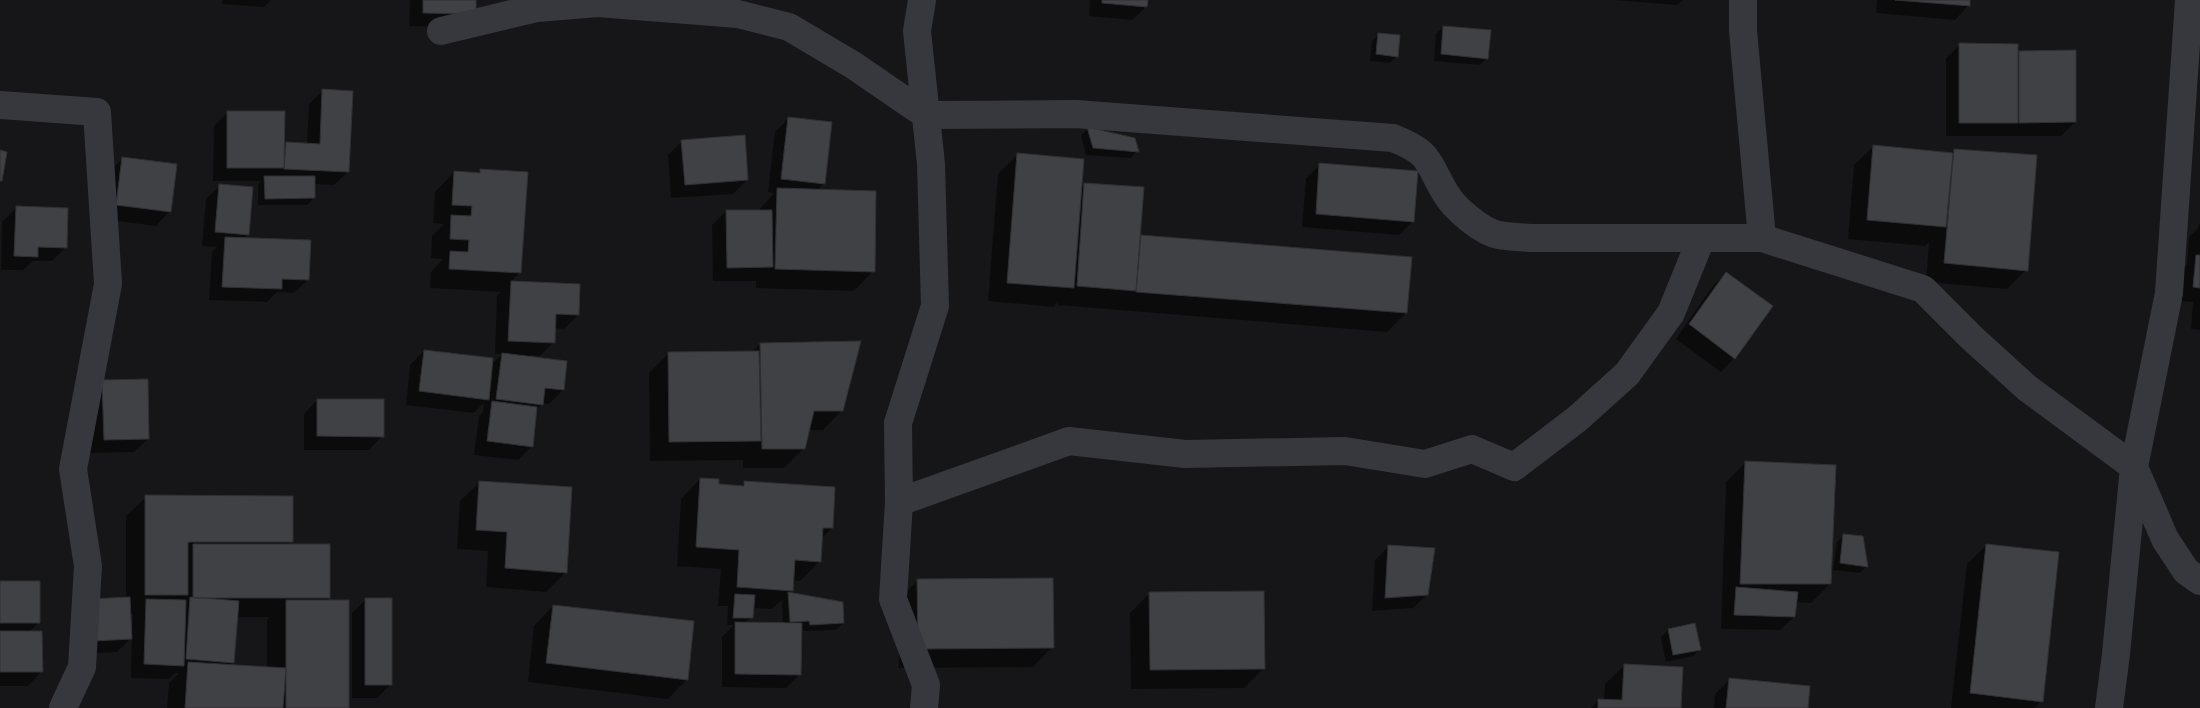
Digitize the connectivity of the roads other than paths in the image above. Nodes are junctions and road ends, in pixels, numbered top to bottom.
1 (922, 0) edge
2 (1742, 0) edge
3 (2189, 0) edge
4 (441, 31) dead end
5 (0, 105) edge
6 (926, 115) junction
7 (1762, 238) junction
8 (1701, 239) junction
9 (2134, 467) junction
10 (899, 502) junction
11 (2200, 581) edge
12 (63, 708) edge
13 (924, 708) edge
14 (2109, 708) edge

1 - 6 street
2 - 7 street
3 - 9 street
4 - 6 street
5 - 12 street
6 - 8 street
6 - 10 street
7 - 8 street
7 - 9 street
8 - 10 street
9 - 11 street
9 - 14 street
10 - 13 street

